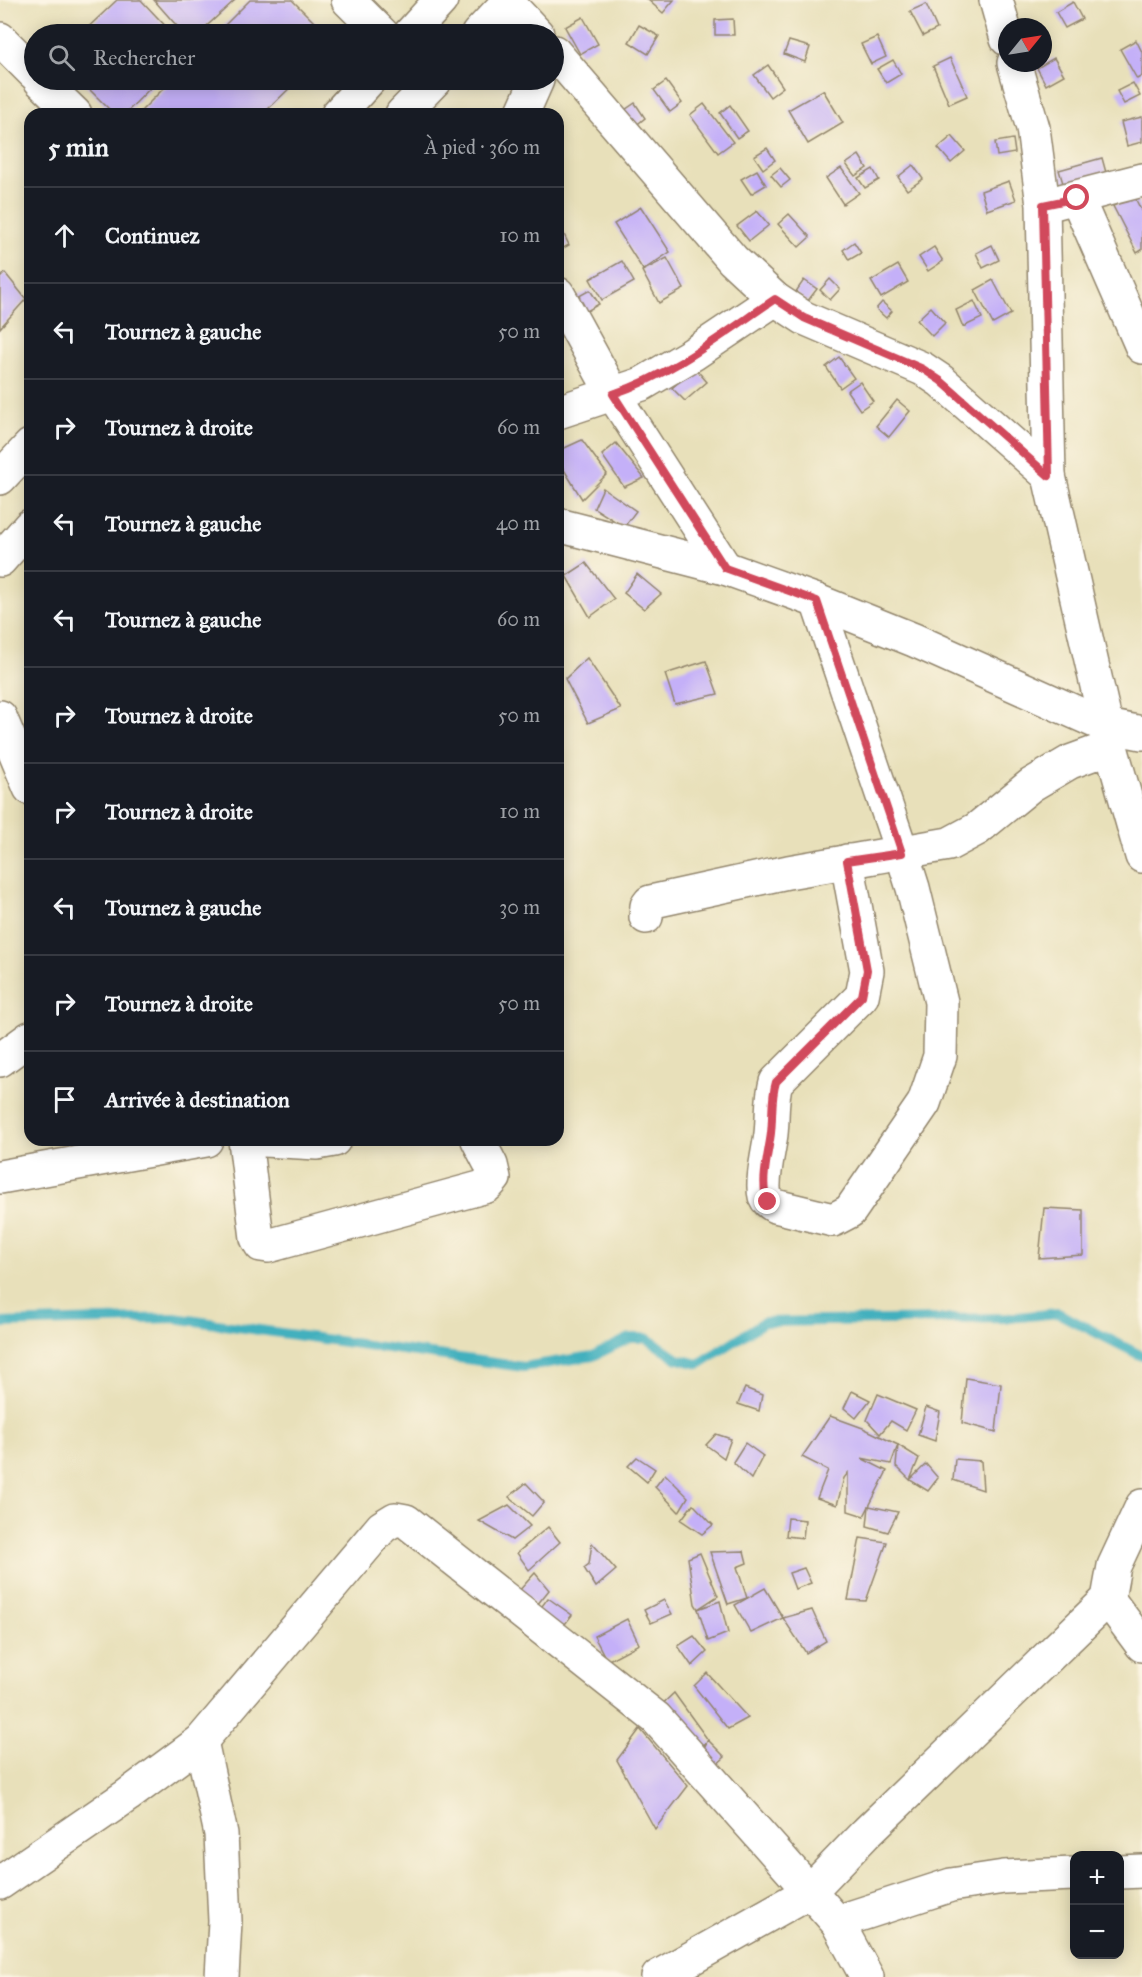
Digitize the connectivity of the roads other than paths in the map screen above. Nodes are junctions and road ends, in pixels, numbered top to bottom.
1 (348, 0) edge
2 (441, 0) edge
3 (996, 0) edge
4 (509, 2) edge
5 (1001, 18) edge
6 (372, 24) edge
7 (419, 24) edge
8 (488, 24) edge
9 (528, 24) edge
10 (0, 39) edge
11 (24, 64) edge
12 (564, 64) edge
13 (1017, 72) edge
14 (50, 90) edge
15 (360, 90) edge
16 (425, 90) edge
17 (533, 90) edge
18 (69, 108) edge
19 (343, 108) edge
20 (408, 108) edge
21 (525, 108) edge
22 (1142, 180) edge
23 (1077, 198) junction
24 (1043, 205) junction
25 (775, 299) junction
26 (564, 305) edge
27 (1142, 347) edge
28 (613, 394) junction
29 (564, 410) edge
30 (24, 452) edge
31 (1, 473) edge
32 (1049, 476) junction
33 (564, 527) edge
34 (24, 533) edge
35 (0, 560) edge
36 (725, 568) junction
37 (817, 601) junction
38 (1, 723) edge
39 (1142, 733) edge
40 (1109, 736) junction
41 (24, 775) edge
42 (902, 853) junction
43 (1142, 856) edge
44 (847, 861) junction
45 (646, 917) dead end
46 (24, 1042) edge
47 (0, 1060) edge
48 (173, 1146) edge
49 (246, 1146) edge
50 (481, 1146) edge
51 (0, 1177) edge
52 (1142, 1506) edge
53 (1108, 1599) junction
54 (1142, 1645) edge
55 (201, 1741) junction
56 (1142, 1871) edge
57 (1124, 1872) edge
58 (1070, 1874) edge
59 (0, 1883) edge
60 (810, 1892) junction
61 (837, 1922) junction
62 (222, 1977) edge
63 (658, 1977) edge
64 (867, 1977) edge

1 - 6 street
2 - 7 street
3 - 5 street
4 - 8 street
4 - 9 street
10 - 11 street
12 - 25 street
13 - 24 street
14 - 18 street
15 - 19 street
16 - 20 street
17 - 21 street
22 - 23 street
23 - 24 street
23 - 27 street
24 - 32 street
25 - 28 street
25 - 32 street
26 - 28 street
28 - 29 street
28 - 36 street
30 - 31 street
32 - 40 street
33 - 36 street
34 - 35 street
36 - 37 street
37 - 40 street
37 - 42 street
38 - 41 street
39 - 40 street
40 - 42 street
40 - 43 street
42 - 44 street
42 - 44 street
44 - 45 street
46 - 47 street
48 - 51 street
49 - 50 street
52 - 53 street
53 - 54 street
53 - 60 street
55 - 59 street
55 - 60 street
55 - 62 street
56 - 57 street
58 - 61 street
60 - 61 street
60 - 63 street
61 - 64 street

